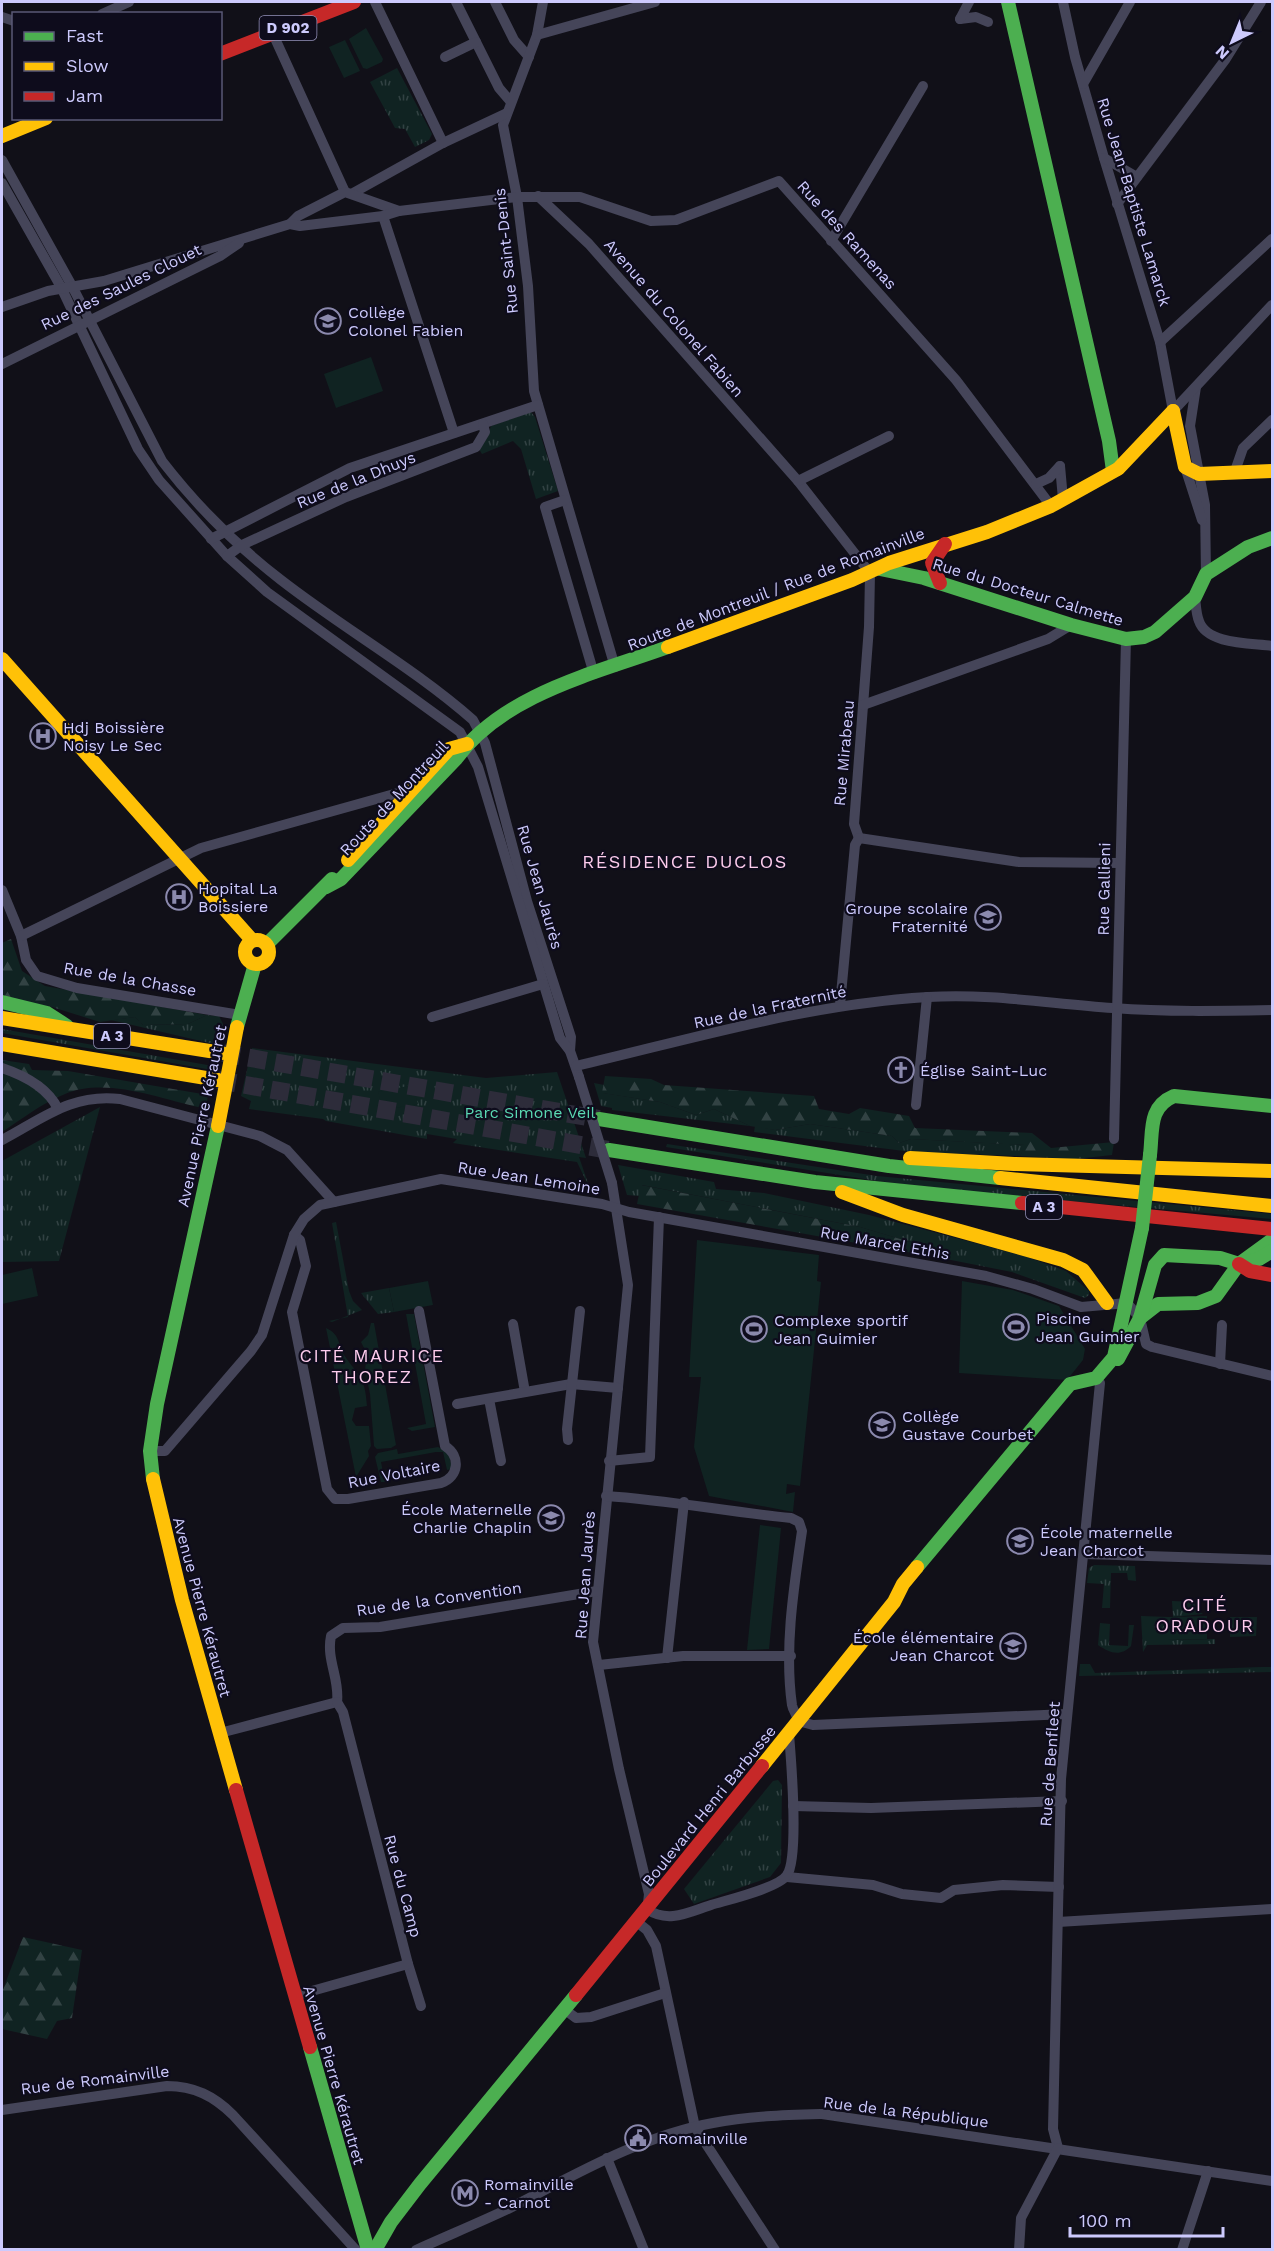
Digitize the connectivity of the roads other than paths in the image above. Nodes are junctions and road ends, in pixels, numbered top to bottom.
1 (129, 2) edge
2 (354, 2) edge
3 (375, 2) edge
4 (456, 2) edge
5 (495, 2) edge
6 (543, 2) edge
7 (655, 2) edge
8 (969, 2) edge
9 (1008, 2) edge
10 (1063, 2) edge
11 (1130, 2) edge
12 (1261, 2) edge
13 (106, 12) edge
14 (988, 22) dead end
15 (273, 34) junction
16 (537, 35) junction
17 (476, 42) junction
18 (222, 53) edge
19 (445, 57) dead end
20 (529, 57) junction
21 (1075, 57) junction
22 (1095, 61) junction
23 (1083, 84) junction
24 (923, 86) dead end
25 (511, 102) junction
26 (507, 113) junction
27 (41, 120) edge
28 (2, 136) edge
29 (443, 143) junction
30 (1104, 158) junction
31 (2, 160) edge
32 (1137, 177) junction
33 (2, 183) edge
34 (349, 193) junction
35 (538, 196) junction
36 (517, 197) junction
37 (1117, 204) junction
38 (399, 211) junction
39 (383, 216) junction
40 (296, 222) junction
41 (252, 235) junction
42 (1272, 239) edge
43 (831, 241) junction
44 (72, 286) junction
45 (60, 287) junction
46 (1272, 305) edge
47 (2, 307) edge
48 (90, 321) junction
49 (79, 324) junction
50 (1160, 342) junction
51 (2, 364) edge
52 (1196, 387) junction
53 (538, 405) junction
54 (1173, 411) junction
55 (1272, 420) edge
56 (483, 424) junction
57 (454, 433) junction
58 (889, 436) dead end
59 (1185, 467) junction
60 (1235, 471) junction
61 (1272, 471) edge
62 (1113, 472) junction
63 (1199, 474) junction
64 (798, 481) junction
65 (1036, 484) junction
66 (565, 500) junction
67 (1057, 502) junction
68 (226, 531) junction
69 (1207, 535) junction
70 (1272, 538) edge
71 (212, 539) junction
72 (945, 544) junction
73 (242, 545) junction
74 (227, 556) junction
75 (875, 571) junction
76 (1206, 574) junction
77 (940, 583) junction
78 (1195, 597) junction
79 (1071, 625) junction
80 (1126, 639) junction
81 (1272, 646) edge
82 (2, 659) edge
83 (615, 667) junction
84 (594, 674) junction
85 (863, 705) junction
86 (480, 732) junction
87 (467, 744) junction
88 (412, 789) junction
89 (859, 838) junction
90 (178, 859) junction
91 (1119, 863) junction
92 (326, 887) junction
93 (2, 890) edge
94 (21, 936) junction
95 (252, 940) junction
96 (267, 944) junction
97 (255, 964) junction
98 (543, 984) junction
99 (927, 997) junction
100 (2, 1002) edge
101 (840, 1005) junction
102 (1116, 1009) junction
103 (1272, 1010) edge
104 (432, 1017) dead end
105 (2, 1018) edge
106 (238, 1021) junction
107 (74, 1030) junction
108 (2, 1044) edge
109 (570, 1051) junction
110 (222, 1053) tunnel mouth
111 (2, 1068) edge
112 (577, 1071) junction
113 (218, 1080) tunnel mouth
114 (916, 1105) dead end
115 (1272, 1106) edge
116 (58, 1109) junction
117 (43, 1117) junction
118 (599, 1119) tunnel mouth
119 (218, 1126) junction
120 (1114, 1138) dead end
121 (2, 1140) edge
122 (2, 1147) edge
123 (609, 1150) tunnel mouth
124 (889, 1166) junction
125 (1272, 1172) edge
126 (815, 1182) junction
127 (334, 1202) junction
128 (1272, 1206) edge
129 (616, 1208) junction
130 (659, 1217) junction
131 (1272, 1229) edge
132 (1142, 1234) junction
133 (294, 1235) junction
134 (1269, 1246) edge
135 (1164, 1255) junction
136 (1239, 1264) junction
137 (1272, 1275) edge
138 (1107, 1303) junction
139 (1127, 1303) junction
140 (419, 1311) dead end
141 (580, 1311) dead end
142 (1140, 1318) junction
143 (513, 1324) dead end
144 (1222, 1325) dead end
145 (1220, 1364) junction
146 (1272, 1376) edge
147 (1100, 1383) junction
148 (571, 1384) junction
149 (1070, 1384) junction
150 (618, 1389) junction
151 (525, 1392) junction
152 (489, 1399) junction
153 (457, 1404) dead end
154 (568, 1440) dead end
155 (150, 1451) junction
156 (501, 1461) dead end
157 (609, 1461) junction
158 (606, 1496) junction
159 (684, 1502) junction
160 (1085, 1554) junction
161 (1272, 1560) edge
162 (597, 1591) junction
163 (790, 1656) junction
164 (667, 1658) junction
165 (599, 1665) junction
166 (337, 1702) junction
167 (1067, 1714) junction
168 (798, 1721) junction
169 (220, 1733) junction
170 (789, 1734) junction
171 (1062, 1801) junction
172 (793, 1806) junction
173 (787, 1877) junction
174 (1059, 1887) junction
175 (647, 1909) junction
176 (1272, 1909) edge
177 (1058, 1922) junction
178 (641, 1925) junction
179 (408, 1964) junction
180 (665, 1994) junction
181 (294, 1995) junction
182 (421, 2006) dead end
183 (564, 2009) junction
184 (2, 2110) edge
185 (695, 2127) junction
186 (1058, 2148) junction
187 (607, 2158) junction
188 (1208, 2172) junction
189 (1272, 2181) edge
190 (356, 2250) edge
191 (368, 2250) edge
192 (375, 2250) edge
193 (416, 2250) edge
194 (644, 2250) edge
195 (775, 2250) edge
196 (1019, 2250) edge
197 (1182, 2250) edge

1 - 13 street
2 - 15 main road, D 902
3 - 29 street
4 - 17 street
5 - 20 street
6 - 16 street, Rue Saint-Denis
7 - 16 street
8 - 14 street
9 - 62 main road
10 - 21 street, Rue Jean-Baptiste Lamarck
11 - 22 street
12 - 32 street
15 - 18 main road, D 902
15 - 34 street
16 - 20 street, Rue Saint-Denis
17 - 19 street
17 - 25 street
20 - 25 street, Rue Saint-Denis
21 - 22 street
21 - 23 street, Rue Jean-Baptiste Lamarck
22 - 23 street
23 - 30 street, Rue Jean-Baptiste Lamarck
24 - 43 street
25 - 26 street, Rue Saint-Denis
26 - 29 street
26 - 36 street, Rue Saint-Denis
27 - 28 main road
29 - 34 street
30 - 32 street
30 - 37 street, Rue Jean-Baptiste Lamarck
31 - 44 street
32 - 37 street
33 - 45 street
34 - 38 street
34 - 40 street
35 - 36 street
35 - 43 street, Rue des Ramenas
35 - 64 street, Avenue du Colonel Fabien
36 - 38 street
36 - 53 street, Rue Saint-Denis
37 - 50 street, Rue Jean-Baptiste Lamarck
38 - 39 street
39 - 40 street
39 - 57 street
40 - 41 street
41 - 44 street
41 - 48 street, Rue des Saules Clouet
42 - 50 street
43 - 65 street, Rue des Ramenas
44 - 45 street
44 - 48 street
45 - 47 street
45 - 49 street
46 - 52 street
48 - 49 street, Rue des Saules Clouet
48 - 68 street
49 - 51 street, Rue des Saules Clouet
49 - 71 street
50 - 54 street, Rue Jean-Baptiste Lamarck
52 - 54 street
52 - 63 street
53 - 56 street, Rue de la Dhuys
53 - 66 street, Rue Saint-Denis
54 - 59 main road
54 - 62 main road, Route de Montreuil / Rue de Romainville
55 - 60 street
56 - 57 street, Rue de la Dhuys
56 - 73 street, Rue de la Dhuys
57 - 68 street, Rue de la Dhuys
58 - 64 street
59 - 63 main road
59 - 69 street
60 - 61 main road
60 - 63 main road
62 - 67 main road, Route de Montreuil / Rue de Romainville
63 - 69 street
64 - 75 street, Avenue du Colonel Fabien
65 - 67 street, Rue des Ramenas
65 - 67 street
66 - 83 street, Rue Saint-Denis
66 - 84 street
67 - 72 main road, Route de Montreuil / Rue de Romainville
68 - 71 street, Rue de la Dhuys
68 - 73 street
69 - 76 street
70 - 76 main road
71 - 74 street
72 - 75 main road, Route de Montreuil / Rue de Romainville
72 - 77 main road
73 - 74 street, Rue de la Dhuys
73 - 86 street
74 - 87 street
75 - 77 main road, Rue du Docteur Calmette
75 - 83 main road, Route de Montreuil / Rue de Romainville
75 - 85 street, Rue Mirabeau
76 - 78 main road, Rue du Docteur Calmette
77 - 79 main road, Rue du Docteur Calmette
78 - 80 main road, Rue du Docteur Calmette
78 - 81 street
79 - 80 main road, Rue du Docteur Calmette
79 - 85 street
80 - 91 street, Rue Gallieni
82 - 90 main road
83 - 84 main road, Route de Montreuil / Rue de Romainville
84 - 86 main road, Route de Montreuil / Rue de Romainville
85 - 89 street, Rue Mirabeau
86 - 87 main road, Route de Montreuil / Rue de Romainville
86 - 109 street, Rue Jean Jaurès
87 - 88 main road, Route de Montreuil
87 - 92 main road, Route de Montreuil
87 - 98 street, Rue Jean Jaurès
88 - 90 street
88 - 92 main road, Route de Montreuil
89 - 91 street
89 - 101 street, Rue Mirabeau
90 - 94 street
90 - 95 main road
91 - 102 street, Rue Gallieni
92 - 96 main road, Route de Montreuil
93 - 94 street, Rue de la Chasse
94 - 106 street, Rue de la Chasse
95 - 96 main road
95 - 97 main road
96 - 97 main road
97 - 106 main road, Avenue Pierre Kérautret
98 - 104 street
98 - 109 street, Rue Jean Jaurès
99 - 101 street, Rue de la Fraternité
99 - 102 street, Rue de la Fraternité
99 - 114 street
100 - 107 main road
101 - 112 street, Rue de la Fraternité
102 - 103 street, Rue de la Fraternité
102 - 120 street, Rue Gallieni
105 - 107 main road, A 3
106 - 119 main road, Avenue Pierre Kérautret, bridge
107 - 110 main road, A 3
108 - 113 main road, A 3
109 - 112 street, Rue Jean Jaurès
111 - 116 street
112 - 129 street, Rue Jean Jaurès, bridge
115 - 132 main road, bridge
116 - 117 street
116 - 119 street
117 - 121 street
117 - 122 street
118 - 124 main road, A 3
119 - 127 street
119 - 155 main road, Avenue Pierre Kérautret
123 - 126 main road, A 3
124 - 125 main road
124 - 128 main road, A 3
126 - 131 main road, A 3
126 - 138 main road
127 - 129 street, Rue Jean Lemoine
127 - 133 street, Rue Jean Lemoine
129 - 130 street, Rue Marcel Ethis
129 - 150 street, Rue Jean Jaurès
130 - 138 street, Rue Marcel Ethis
130 - 157 street
132 - 135 main road
132 - 139 main road
133 - 140 street, Rue Voltaire
133 - 155 street, Rue Jean Lemoine
134 - 136 main road
135 - 136 main road
135 - 142 main road
136 - 137 main road
136 - 142 main road
138 - 139 street, Rue Marcel Ethis
139 - 142 street
139 - 149 main road
141 - 148 street
142 - 145 street
142 - 147 main road
143 - 151 street
144 - 145 street
145 - 146 street
147 - 149 main road
147 - 160 street, Rue de Benfleet
148 - 150 street
148 - 151 street
148 - 154 street
149 - 168 main road, Boulevard Henri Barbusse
150 - 157 street, Rue Jean Jaurès
151 - 152 street
152 - 153 street
152 - 156 street
155 - 169 main road, Avenue Pierre Kérautret
157 - 158 street, Rue Jean Jaurès
158 - 159 street
158 - 162 street, Rue Jean Jaurès
159 - 163 street
159 - 164 street
160 - 161 street
160 - 167 street, Rue de Benfleet
162 - 165 street, Rue Jean Jaurès
162 - 166 street, Rue de la Convention
163 - 164 street
163 - 168 street
164 - 165 street
165 - 178 street, Rue Jean Jaurès
166 - 169 street
166 - 179 street, Rue du Camp
167 - 168 street
167 - 171 street, Rue de Benfleet
168 - 170 main road, Boulevard Henri Barbusse
169 - 181 main road, Avenue Pierre Kérautret
170 - 172 street
170 - 175 main road, Boulevard Henri Barbusse
171 - 172 street
171 - 174 street, Rue de Benfleet
172 - 173 street
173 - 174 street
173 - 175 street
174 - 177 street, Rue de Benfleet
175 - 178 main road, Boulevard Henri Barbusse
176 - 177 street
177 - 186 street, Rue de Benfleet
178 - 180 street
178 - 183 main road, Boulevard Henri Barbusse
179 - 181 street, Rue du Camp
179 - 182 street
180 - 183 street
180 - 185 street
181 - 191 main road, Avenue Pierre Kérautret
183 - 192 main road, Boulevard Henri Barbusse
184 - 190 street, Rue de Romainville
185 - 186 street, Rue de la République
185 - 187 street, Rue de la République
185 - 195 street
186 - 188 street, Rue de la République
186 - 196 street
187 - 193 street, Rue de la République
187 - 194 street
188 - 189 street, Rue de la République
188 - 197 street

